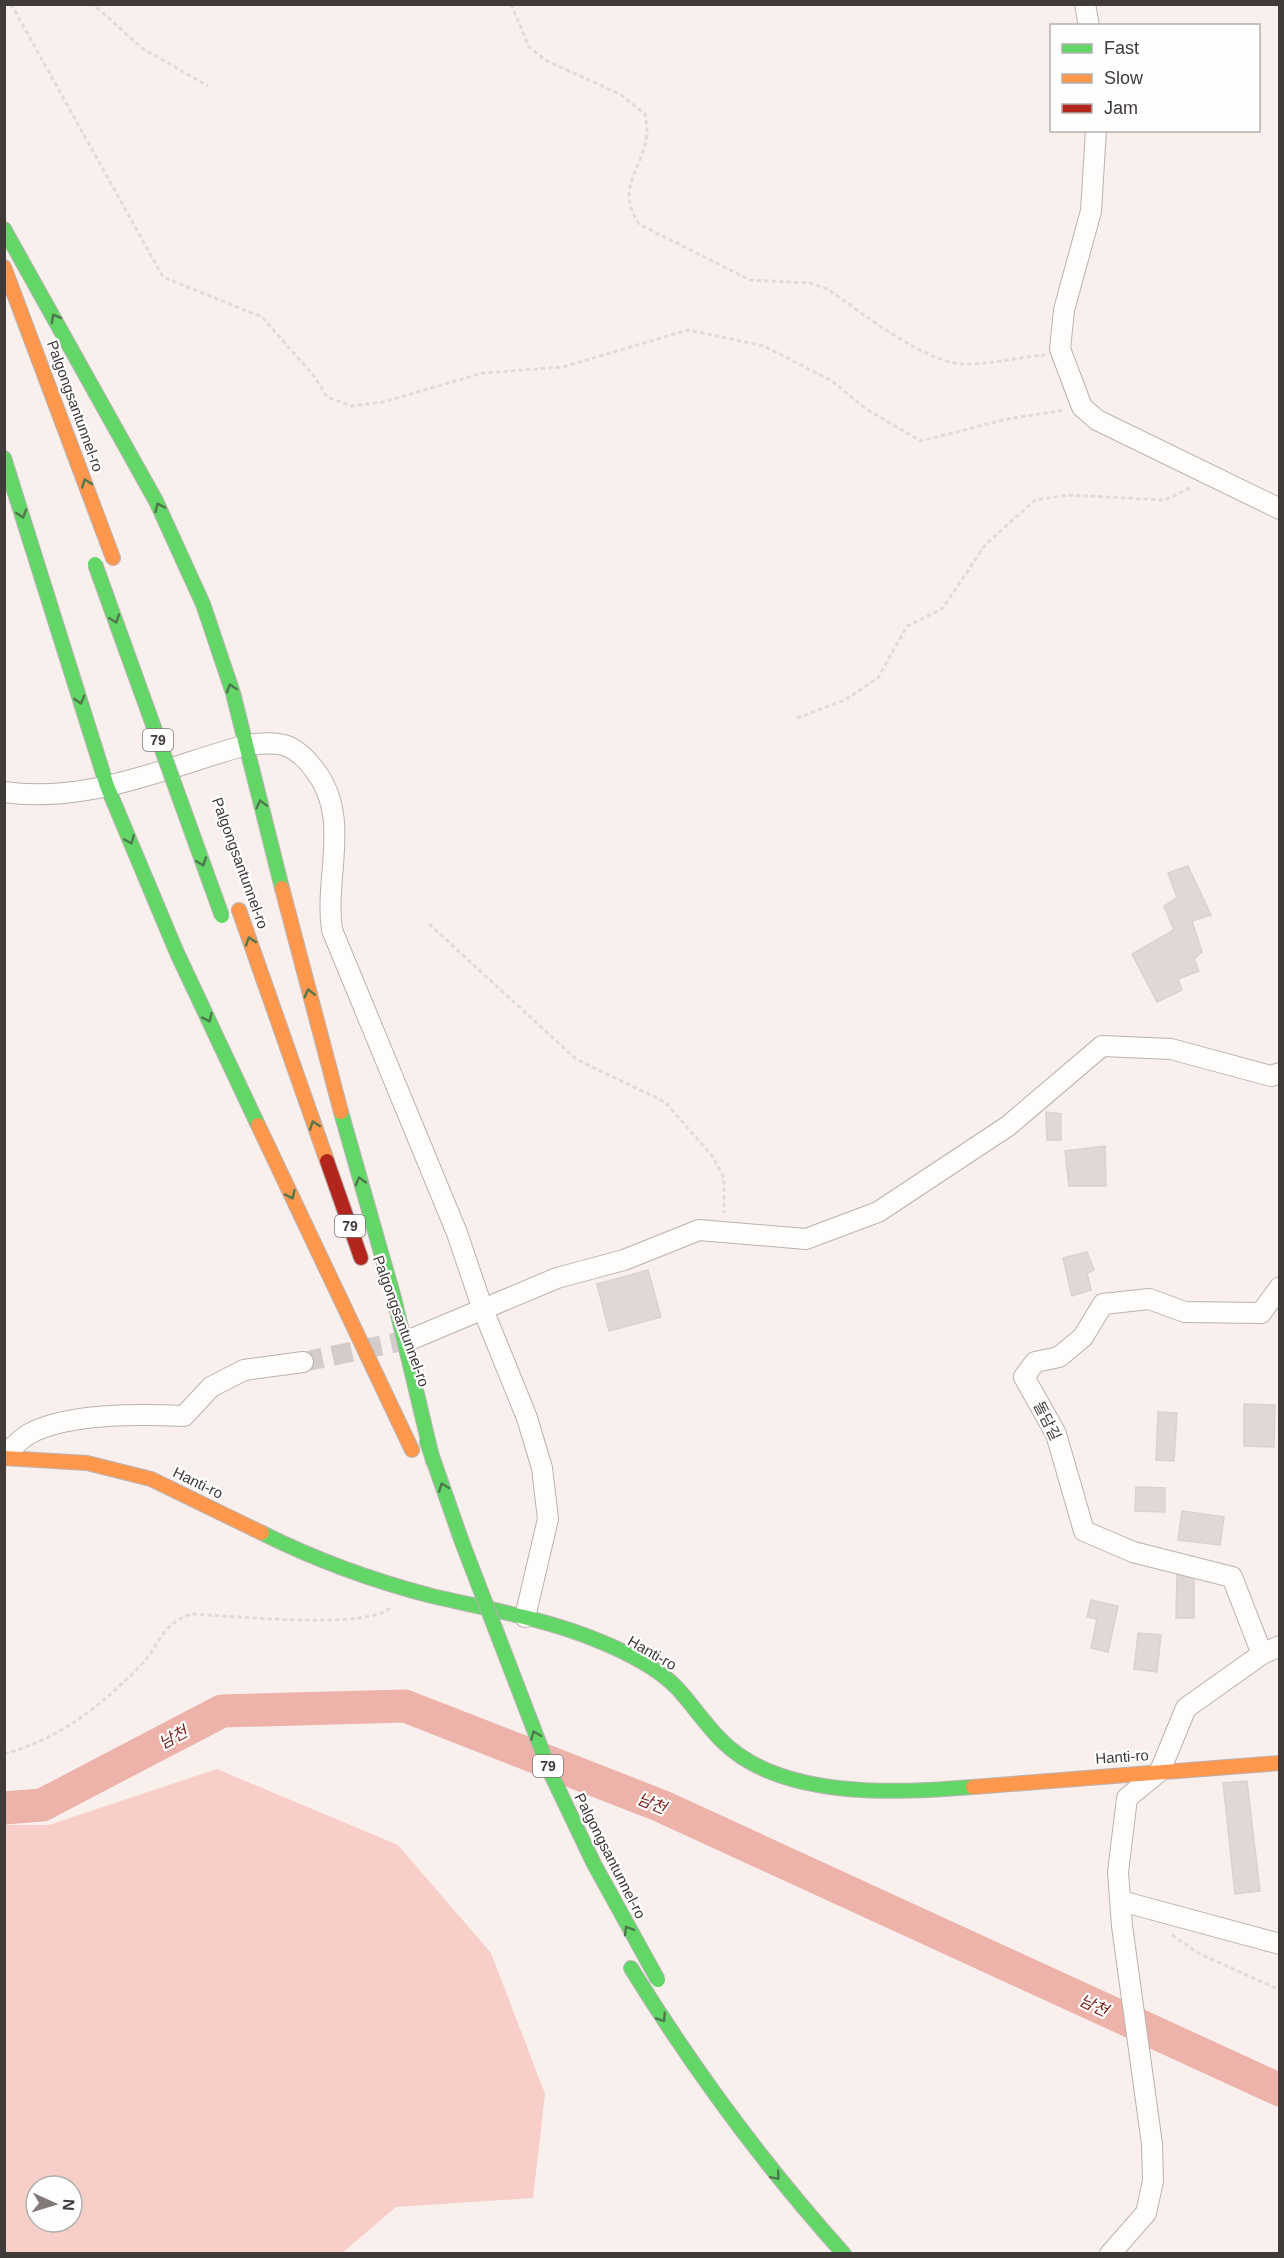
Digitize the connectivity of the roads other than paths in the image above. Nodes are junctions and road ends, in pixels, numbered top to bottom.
1 (1085, 4) edge
2 (1089, 24) edge
3 (1096, 132) edge
4 (4, 229) edge
5 (4, 267) edge
6 (4, 458) edge
7 (1280, 509) edge
8 (93, 558) dead end
9 (115, 563) dead end
10 (180, 745) dead end
11 (246, 745) junction
12 (192, 778) dead end
13 (107, 786) junction
14 (4, 792) edge
15 (237, 904) dead end
16 (224, 922) dead end
17 (1280, 1073) edge
18 (367, 1274) dead end
19 (1280, 1287) edge
20 (359, 1305) dead end
21 (482, 1307) junction
22 (386, 1329) dead end
23 (412, 1339) tunnel mouth
24 (303, 1362) tunnel mouth
25 (4, 1456) edge
26 (433, 1461) junction
27 (462, 1591) dead end
28 (525, 1617) junction
29 (473, 1620) dead end
30 (1271, 1650) edge
31 (1280, 1763) edge
32 (1160, 1771) junction
33 (1121, 1901) junction
34 (1280, 1944) edge
35 (622, 1952) dead end
36 (660, 1985) dead end
37 (844, 2253) edge
38 (1110, 2253) edge

1 - 2 street
3 - 7 street
11 -> 4 main road
9 -> 5 main road, Palgongsantunnel-ro
6 -> 13 main road
8 -> 16 main road, 79, bridge
10 - 12 main road, 79
11 - 13 street
11 - 21 street
26 -> 11 main road
13 - 14 street
13 -> 20 main road
18 -> 15 main road, Palgongsantunnel-ro / 79
17 - 21 street
19 - 30 street, 돌담길
21 - 23 street
21 - 28 street
22 - 26 main road, Palgongsantunnel-ro / 79
24 - 25 street
25 - 28 main road, Hanti-ro
36 -> 26 main road, Palgongsantunnel-ro / 79, bridge
27 - 29 main road
28 - 32 main road, Hanti-ro
30 - 32 street
31 - 32 main road, Hanti-ro
32 - 33 street
33 - 34 street
33 - 38 street
35 -> 37 main road

